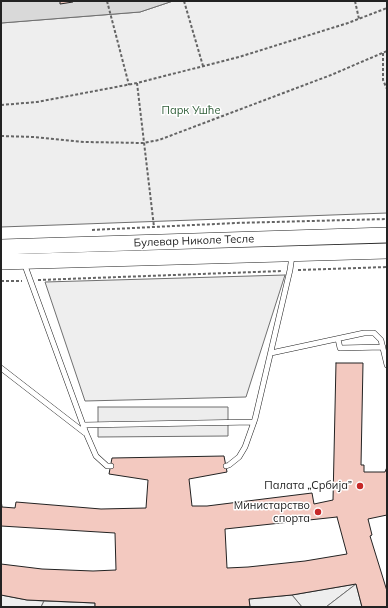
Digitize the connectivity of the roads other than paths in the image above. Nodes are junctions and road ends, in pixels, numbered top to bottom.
1 (387, 235) edge
2 (294, 238) junction
3 (1, 246) edge
4 (24, 246) junction
5 (387, 251) edge
6 (292, 254) junction
7 (24, 261) junction
8 (1, 262) edge
9 (338, 339) junction
10 (383, 347) junction
11 (271, 353) junction
12 (387, 365) edge
13 (1, 368) edge
14 (254, 422) junction
15 (83, 425) junction
16 (86, 433) junction
17 (111, 466) dead end
18 (226, 466) dead end

1 - 2 main road, Булевар Николе Тесле
2 - 4 main road, Булевар Николе Тесле
2 - 6 lane
3 - 4 main road, Булевар Николе Тесле
4 - 7 lane
5 - 6 main road, Булевар Николе Тесле
6 - 7 main road, Булевар Николе Тесле
6 - 11 lane
7 - 8 main road, Булевар Николе Тесле
7 - 15 lane
9 - 10 lane
9 - 10 lane
9 - 11 lane
10 - 12 lane
11 - 14 lane
13 - 16 lane
14 - 15 lane
14 - 18 lane
15 - 16 lane
16 - 17 lane

